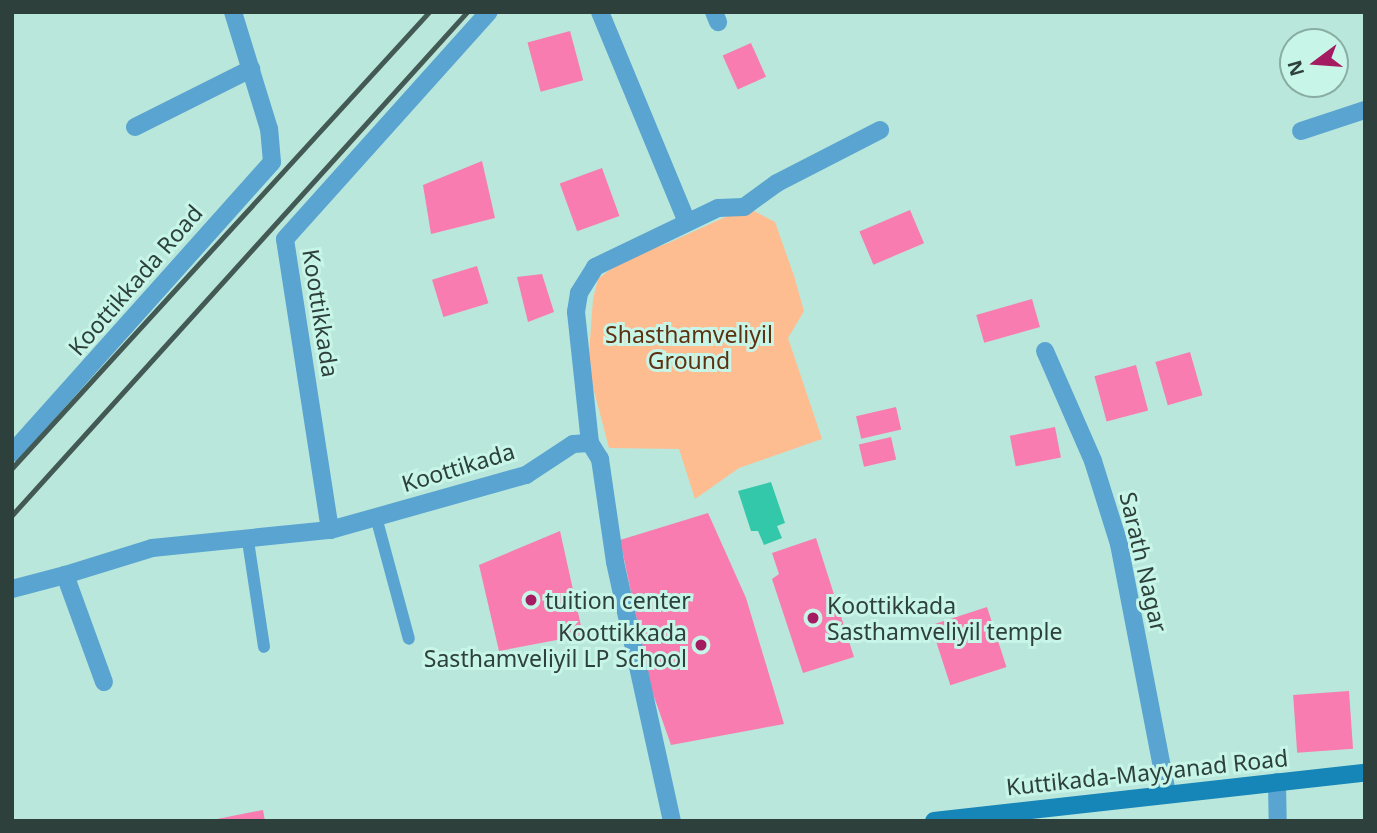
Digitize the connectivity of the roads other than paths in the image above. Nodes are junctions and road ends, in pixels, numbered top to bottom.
1 (233, 12) edge
2 (489, 12) edge
3 (600, 12) edge
4 (250, 69) junction
5 (1365, 110) edge
6 (135, 127) dead end
7 (880, 130) dead end
8 (1301, 131) dead end
9 (687, 222) junction
10 (1045, 351) dead end
11 (590, 443) junction
12 (12, 453) edge
13 (376, 517) junction
14 (330, 530) junction
15 (248, 541) junction
16 (65, 575) junction
17 (12, 589) edge
18 (409, 639) dead end
19 (264, 647) dead end
20 (104, 682) dead end
21 (1365, 773) edge
22 (1277, 782) junction
23 (1167, 793) junction
24 (1070, 812) edge
25 (672, 821) edge
26 (934, 821) edge
27 (1278, 821) edge

1 - 4 street, Koottikkada Road
2 - 14 street, Koottikkada
3 - 9 street
4 - 6 street
4 - 12 street, Koottikkada Road
5 - 8 street
7 - 9 street
9 - 11 street
10 - 23 street, Sarath Nagar
11 - 13 street, Koottikada
11 - 25 street
13 - 14 street, Koottikada
13 - 18 lane
14 - 15 street, Koottikada
15 - 16 street, Koottikada
15 - 19 lane
16 - 17 street
16 - 20 street
21 - 22 main road, Kuttikada-Mayyanad Road
22 - 23 main road, Kuttikada-Mayyanad Road
22 - 27 street
23 - 24 main road, Kuttikada-Mayyanad Road
24 - 26 main road, Kuttikada-Mayyanad Road

